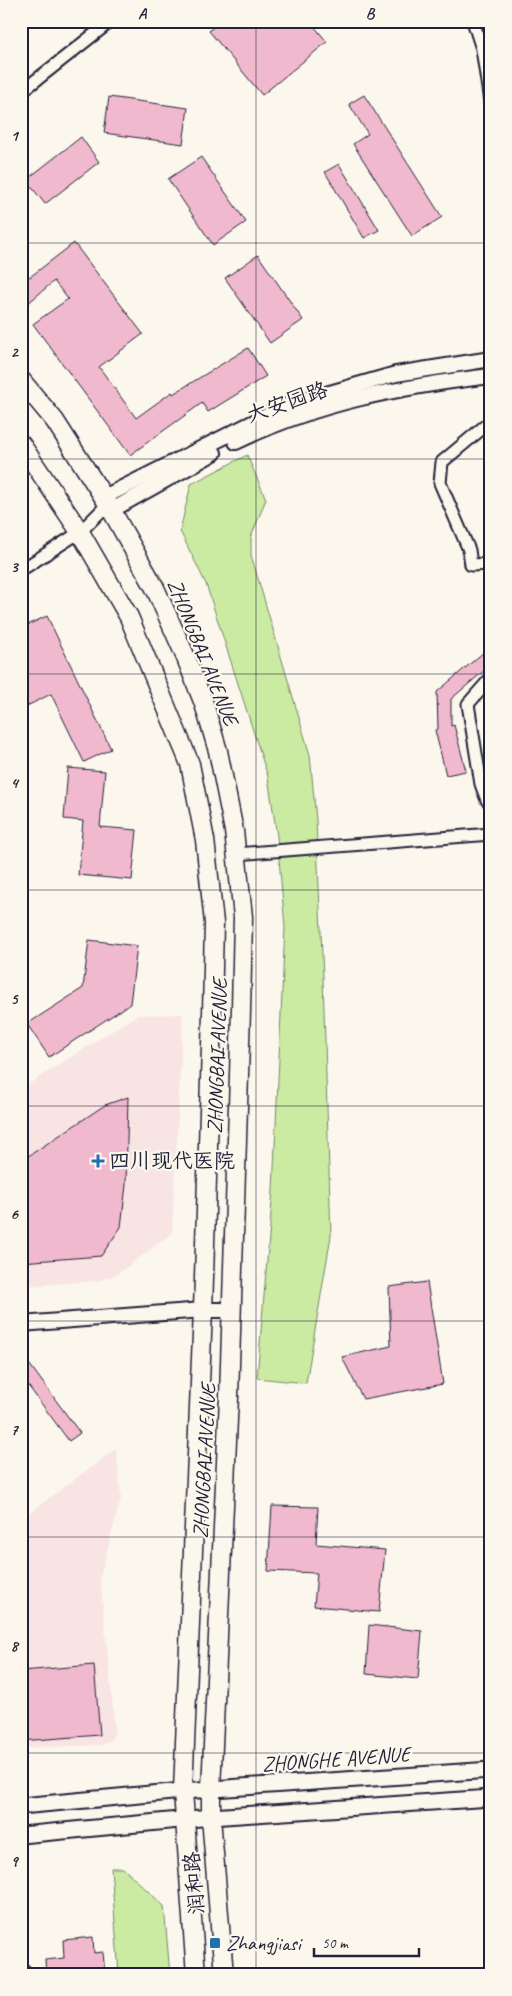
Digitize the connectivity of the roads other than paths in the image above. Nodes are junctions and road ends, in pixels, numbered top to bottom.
1 (111, 21) edge
2 (473, 21) edge
3 (21, 92) edge
4 (491, 108) edge
5 (491, 359) edge
6 (491, 376) edge
7 (21, 380) edge
8 (491, 421) edge
9 (21, 444) edge
10 (108, 504) junction
11 (80, 532) junction
12 (491, 564) edge
13 (21, 570) edge
14 (491, 678) edge
15 (491, 799) edge
16 (491, 834) edge
17 (236, 854) junction
18 (203, 1310) junction
19 (232, 1310) junction
20 (21, 1324) edge
21 (491, 1770) edge
22 (211, 1789) junction
23 (183, 1791) junction
24 (491, 1798) edge
25 (21, 1806) edge
26 (211, 1817) junction
27 (185, 1820) junction
28 (21, 1835) edge
29 (21, 1969) edge
30 (32, 1975) edge
31 (196, 1975) edge
32 (224, 1975) edge

1 - 3 street
2 - 4 street
5 - 10 street
6 - 10 street, 大安园路
7 - 10 main road, ZHONGBAI AVENUE
8 - 12 street
9 - 11 main road, ZHONGBAI AVENUE
10 - 11 street
10 - 17 main road, ZHONGBAI AVENUE
11 - 13 street
11 - 18 main road, ZHONGBAI AVENUE
14 - 15 street
16 - 17 street
17 - 19 main road, ZHONGBAI AVENUE
18 - 19 street
18 - 20 street
18 - 23 main road, ZHONGBAI AVENUE
19 - 22 main road, ZHONGBAI AVENUE
21 - 22 main road, ZHONGHE AVENUE
22 - 23 main road, ZHONGHE AVENUE
22 - 26 main road, ZHONGBAI AVENUE
23 - 25 main road, ZHONGHE AVENUE
23 - 27 main road, ZHONGBAI AVENUE
24 - 26 main road
26 - 27 main road
26 - 32 main road, 润和路
27 - 28 main road
27 - 31 main road, 润和路
29 - 30 lane

